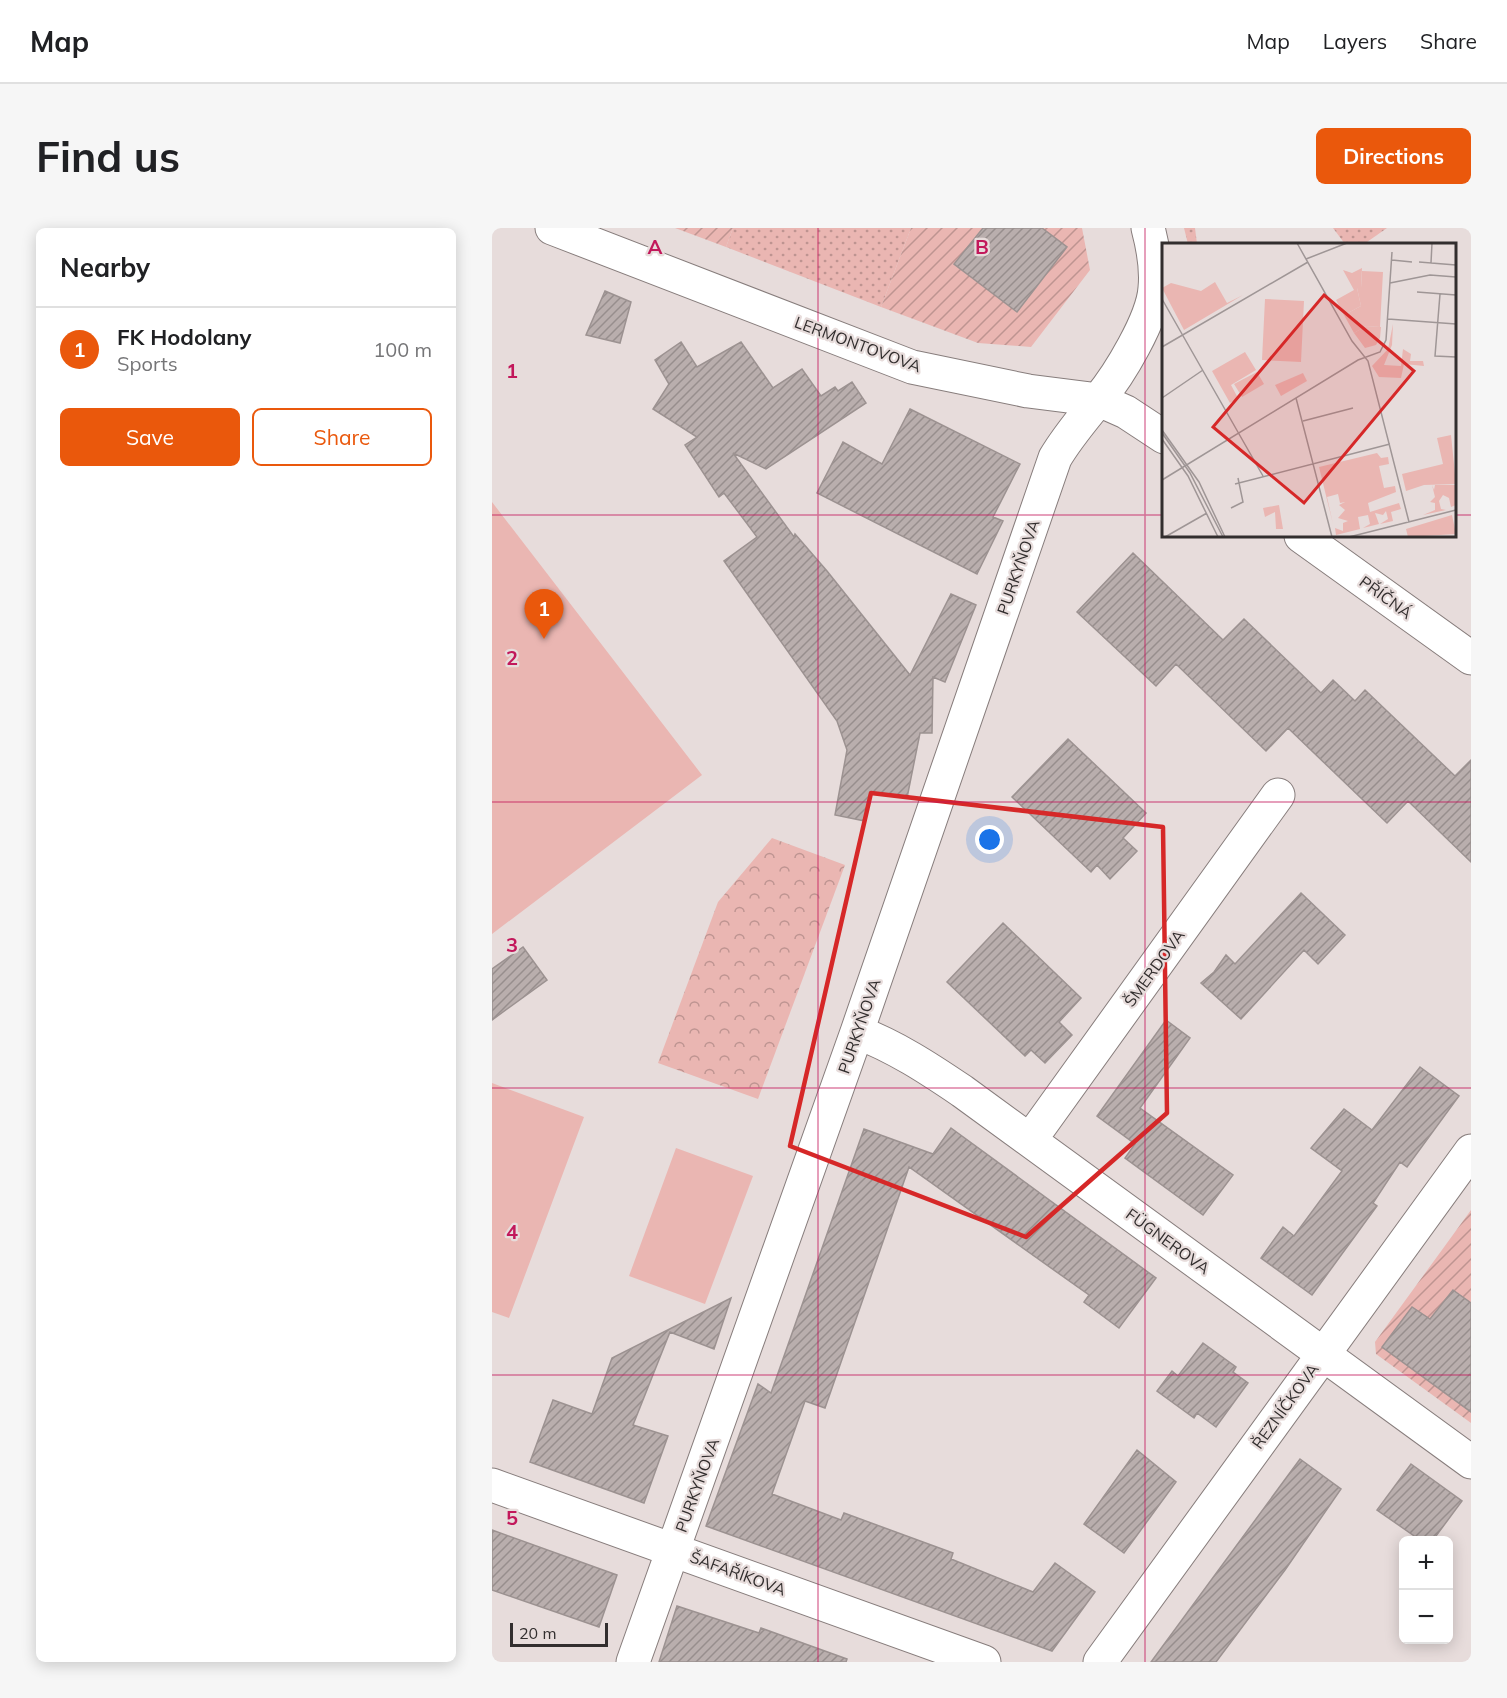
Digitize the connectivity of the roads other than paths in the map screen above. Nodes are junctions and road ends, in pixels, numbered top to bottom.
1 (552, 228) edge
2 (1148, 228) edge
3 (1099, 400) junction
4 (1162, 436) edge
5 (1302, 537) edge
6 (1471, 658) edge
7 (1278, 795) dead end
8 (857, 1032) junction
9 (1030, 1140) junction
10 (1471, 1151) edge
11 (1323, 1354) junction
12 (1471, 1462) edge
13 (492, 1485) edge
14 (673, 1550) junction
15 (633, 1662) edge
16 (984, 1662) edge
17 (1100, 1662) edge

1 - 3 street, LERMONTOVOVA
2 - 3 street
3 - 4 street
3 - 8 street, PURKYŇOVA
5 - 6 street, PŘÍČNÁ
7 - 9 street, ŠMERDOVA
8 - 9 street, FÜGNEROVA
8 - 14 street, PURKYŇOVA
9 - 11 street, FÜGNEROVA
10 - 11 street, ŘEZNÍČKOVA
11 - 12 street, FÜGNEROVA
11 - 17 street, ŘEZNÍČKOVA
13 - 14 street, ŠAFAŘÍKOVA
14 - 15 street, PURKYŇOVA
14 - 16 street, ŠAFAŘÍKOVA

